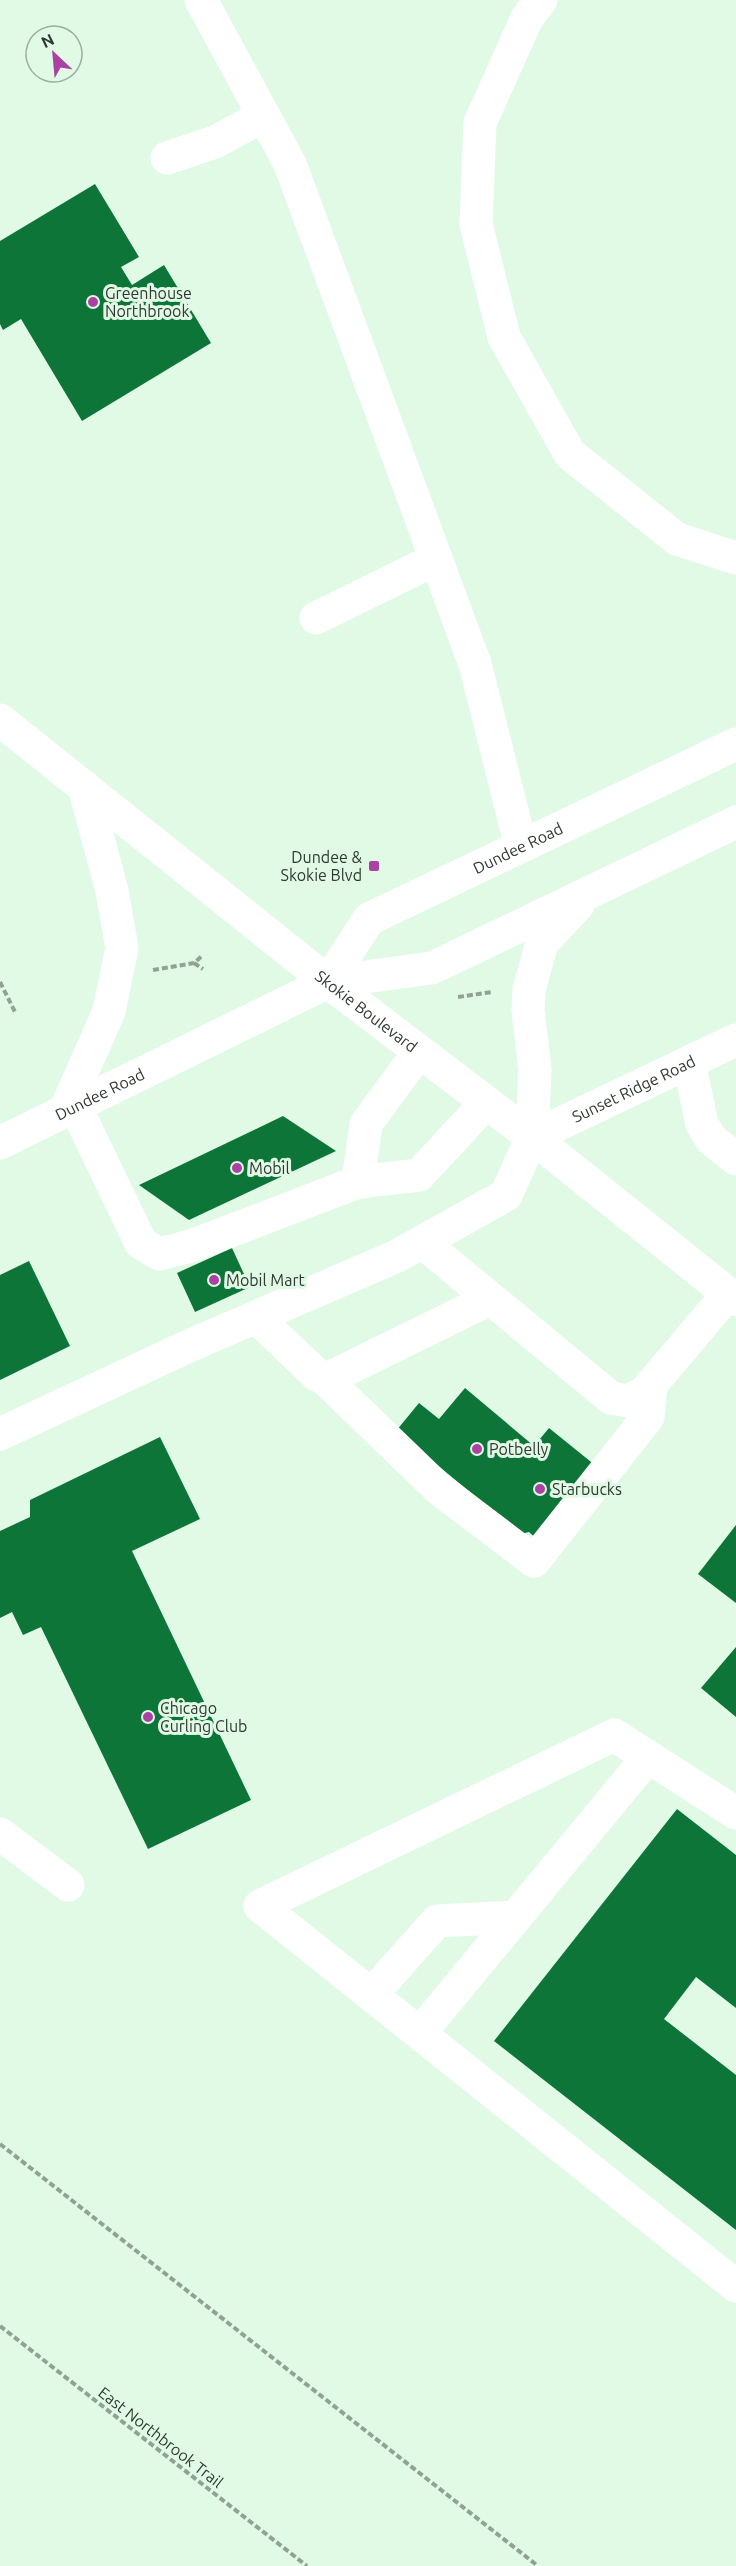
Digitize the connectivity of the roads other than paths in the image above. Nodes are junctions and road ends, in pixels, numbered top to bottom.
1 (201, 0) edge
2 (541, 0) edge
3 (263, 116) junction
4 (167, 158) dead end
5 (736, 558) edge
6 (436, 559) junction
7 (316, 618) dead end
8 (0, 720) edge
9 (736, 744) edge
10 (84, 786) junction
11 (736, 822) edge
12 (521, 846) junction
13 (592, 890) junction
14 (328, 982) junction
15 (736, 1040) edge
16 (419, 1052) junction
17 (689, 1062) junction
18 (486, 1103) junction
19 (70, 1109) junction
20 (532, 1137) junction
21 (0, 1143) edge
22 (736, 1159) edge
23 (357, 1182) junction
24 (422, 1242) junction
25 (732, 1297) edge
26 (490, 1299) junction
27 (256, 1317) junction
28 (324, 1378) junction
29 (651, 1385) junction
30 (0, 1434) edge
31 (648, 1757) junction
32 (736, 1813) edge
33 (0, 1834) edge
34 (68, 1885) dead end
35 (516, 1917) junction
36 (371, 1995) junction
37 (420, 2033) junction
38 (736, 2286) edge

1 - 3 main road
2 - 5 main road
3 - 4 main road
3 - 6 main road
6 - 7 main road
6 - 12 main road
8 - 10 main road, Skokie Boulevard
9 - 12 main road, Dundee Road
10 - 14 main road, Skokie Boulevard
10 - 19 main road
11 - 13 main road, Dundee Road
12 - 14 main road, Dundee Road
13 - 14 main road, Dundee Road
13 - 20 main road
14 - 16 main road, Skokie Boulevard
14 - 19 main road, Dundee Road
15 - 17 main road, Sunset Ridge Road
16 - 18 main road, Skokie Boulevard
16 - 23 main road
17 - 20 main road, Sunset Ridge Road
17 - 22 main road
18 - 20 main road, Skokie Boulevard
18 - 23 main road
19 - 21 main road, Dundee Road
19 - 23 main road
20 - 24 main road
20 - 25 main road, Skokie Boulevard
24 - 26 main road
24 - 27 main road
25 - 29 main road
26 - 28 main road
26 - 29 main road
27 - 28 main road
27 - 30 main road
28 - 29 main road
31 - 32 main road
31 - 35 main road
31 - 36 main road
33 - 34 main road
35 - 36 main road
35 - 37 main road
36 - 37 main road
37 - 38 main road

